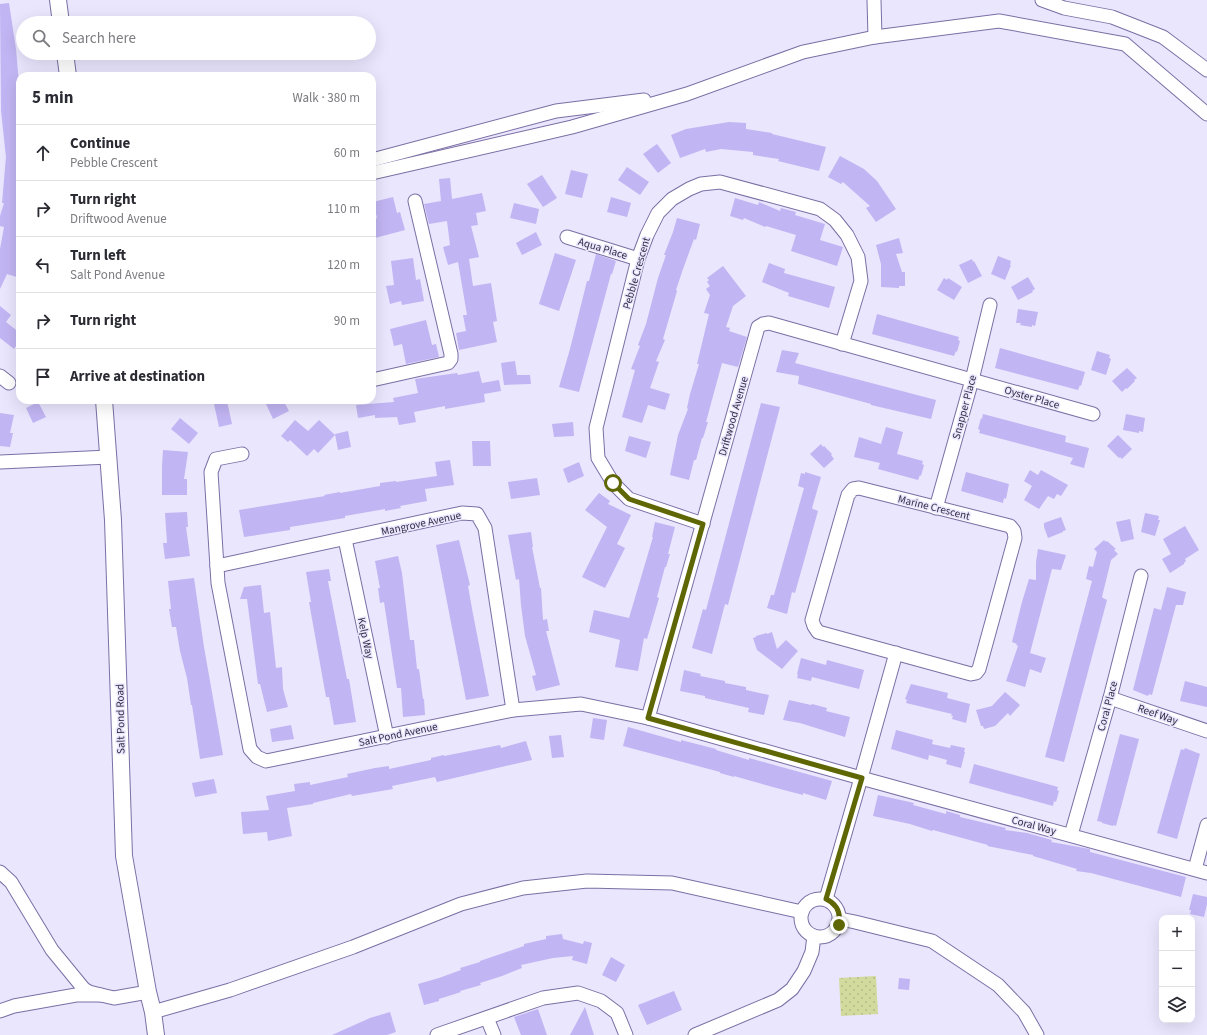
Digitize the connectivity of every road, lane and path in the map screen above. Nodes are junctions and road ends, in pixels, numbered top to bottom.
1 (58, 0) edge
2 (874, 0) edge
3 (1042, 0) edge
4 (60, 16) edge
5 (876, 37) junction
6 (66, 60) edge
7 (1207, 70) edge
8 (67, 72) edge
9 (687, 94) junction
10 (1207, 114) edge
11 (376, 159) edge
12 (376, 172) edge
13 (415, 202) dead end
14 (567, 237) dead end
15 (638, 259) junction
16 (990, 305) dead end
17 (842, 344) junction
18 (376, 379) edge
19 (972, 380) junction
20 (104, 404) edge
21 (1093, 414) dead end
22 (242, 454) dead end
23 (109, 457) junction
24 (0, 462) edge
25 (936, 508) junction
26 (703, 524) junction
27 (345, 539) junction
28 (217, 566) junction
29 (1141, 576) dead end
30 (896, 653) junction
31 (1110, 698) junction
32 (513, 710) junction
33 (648, 718) junction
34 (1207, 731) edge
35 (387, 737) junction
36 (862, 778) junction
37 (1207, 825) edge
38 (1071, 835) junction
39 (1201, 871) edge
40 (0, 872) edge
41 (826, 899) junction
42 (802, 912) junction
43 (840, 919) junction
44 (814, 936) junction
45 (148, 992) junction
46 (101, 996) junction
47 (0, 1011) edge
48 (153, 1012) junction
49 (487, 1018) junction
50 (156, 1035) edge
51 (437, 1035) edge
52 (494, 1035) edge
53 (626, 1035) edge
54 (695, 1035) edge
55 (1037, 1035) edge

1 - 4 street
2 - 5 street
3 - 7 street
5 - 9 street
5 - 10 street
6 - 8 street
9 - 11 street
9 - 12 street
13 - 18 street
14 - 15 street, Aqua Place
15 - 17 street, Pebble Crescent
15 - 26 street, Pebble Crescent
16 - 19 street, Snapper Place
17 - 19 street, Driftwood Avenue
17 - 26 street, Driftwood Avenue
19 - 21 street, Oyster Place
19 - 25 street, Snapper Place
20 - 23 street, Salt Pond Road
22 - 28 street, Salt Pond Avenue
23 - 24 street
23 - 45 street, Salt Pond Road
25 - 30 street, Marine Crescent
25 - 30 street, Marine Crescent
26 - 33 street, Driftwood Avenue
27 - 28 street, Mangrove Avenue
27 - 32 street, Mangrove Avenue
27 - 35 street, Kelp Way
28 - 35 street, Salt Pond Avenue
29 - 31 street, Coral Place
30 - 36 street
31 - 34 street, Reef Way
31 - 38 street, Coral Place
32 - 33 street, Salt Pond Avenue
32 - 35 street, Salt Pond Avenue
33 - 36 street, Salt Pond Avenue
36 - 38 street, Coral Way
36 - 41 street
37 - 39 street
38 - 39 street, Coral Way
40 - 46 street
41 - 42 street
41 - 43 street
42 - 44 street
42 - 48 street
43 - 44 street
43 - 55 street
44 - 54 street
45 - 46 street
45 - 48 street, Salt Pond Road
46 - 47 street
48 - 50 street, Salt Pond Road
49 - 51 street
49 - 52 street
49 - 53 street

